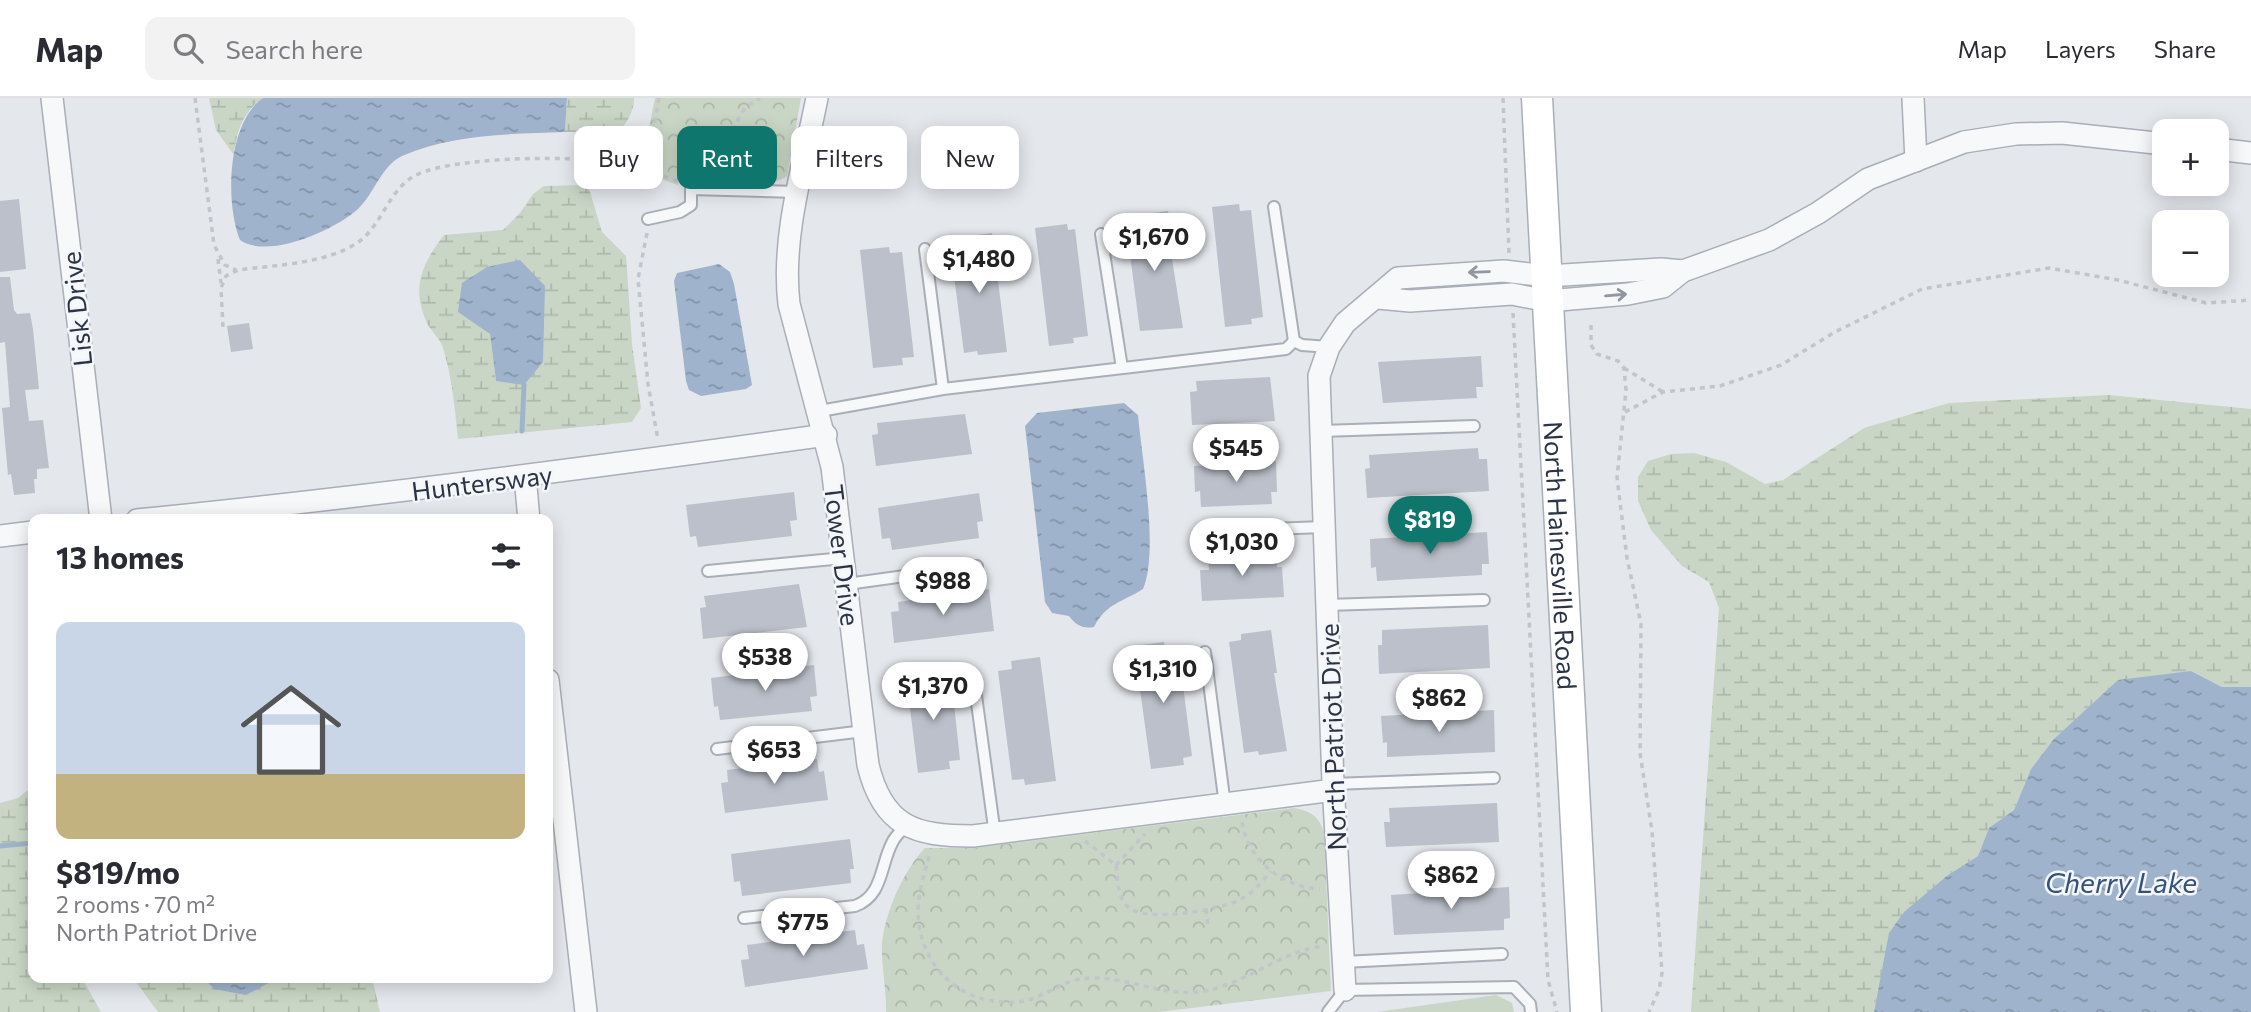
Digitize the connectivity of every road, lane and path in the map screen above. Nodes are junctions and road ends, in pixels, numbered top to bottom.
1 (52, 98) edge
2 (194, 98) edge
3 (659, 98) edge
4 (760, 98) edge
5 (817, 98) edge
6 (1503, 98) edge
7 (1537, 98) edge
8 (1913, 98) edge
9 (655, 126) edge
10 (734, 126) edge
11 (2152, 143) edge
12 (2229, 150) edge
13 (2251, 153) edge
14 (1916, 160) junction
15 (574, 161) edge
16 (691, 189) joint
17 (798, 192) junction
18 (1274, 207) dead end
19 (648, 219) joint
20 (1101, 234) dead end
21 (925, 249) dead end
22 (217, 254) junction
23 (238, 270) junction
24 (1511, 272) junction
25 (221, 288) junction
26 (1547, 288) junction
27 (1512, 294) junction
28 (1378, 298) junction
29 (2251, 300) edge
30 (1591, 325) dead end
31 (223, 327) dead end
32 (1294, 341) junction
33 (1329, 347) junction
34 (1122, 368) junction
35 (1623, 368) junction
36 (943, 389) junction
37 (1663, 392) junction
38 (820, 411) junction
39 (1625, 412) junction
40 (1474, 426) dead end
41 (1321, 431) junction
42 (826, 435) junction
43 (662, 460) junction
44 (525, 476) junction
45 (100, 514) edge
46 (199, 514) edge
47 (528, 514) edge
48 (1324, 527) junction
49 (1212, 531) dead end
50 (28, 533) edge
51 (0, 536) edge
52 (844, 558) junction
53 (977, 566) dead end
54 (708, 571) dead end
55 (847, 584) junction
56 (1484, 600) dead end
57 (1327, 605) junction
58 (1205, 652) dead end
59 (974, 681) dead end
60 (553, 724) edge
61 (864, 731) junction
62 (717, 749) dead end
63 (1494, 778) dead end
64 (1334, 787) junction
65 (1225, 805) junction
66 (1242, 822) dead end
67 (906, 826) junction
68 (1145, 834) dead end
69 (995, 835) junction
70 (1084, 841) dead end
71 (929, 856) dead end
72 (1116, 864) junction
73 (1270, 871) junction
74 (1320, 890) dead end
75 (1206, 909) junction
76 (744, 918) dead end
77 (1208, 927) dead end
78 (1322, 946) dead end
79 (1502, 954) dead end
80 (1343, 962) junction
81 (1345, 990) junction
82 (586, 1012) edge
83 (1328, 1012) edge
84 (1531, 1012) edge
85 (1557, 1012) edge
86 (1586, 1012) edge
87 (1649, 1012) edge

1 - 45 street, Lisk Drive
2 - 22 path
3 - 9 path
4 - 10 path
5 - 17 street, Tower Drive
6 - 24 path
7 - 26 main road, North Hainesville Road
8 - 14 street
11 - 14 street
12 - 13 street
14 - 26 street
15 - 23 path
16 - 17 lane
16 - 19 lane
17 - 38 street, Tower Drive
18 - 32 lane
19 - 43 path
20 - 34 lane
21 - 36 lane
22 - 23 path
22 - 25 path
23 - 25 path
24 - 26 street, North Patriot Drive
24 -> 28 street, North Patriot Drive
25 - 31 path
26 - 27 street
26 - 86 main road, North Hainesville Road
27 - 28 street
27 - 85 path
28 - 33 street, North Patriot Drive
29 - 37 path
30 - 35 path
32 - 33 lane
32 - 34 lane
33 - 41 street, North Patriot Drive
34 - 36 lane
35 - 37 path
35 - 39 path
36 - 38 lane
37 - 39 path
38 - 42 street, Tower Drive
39 - 87 path
40 - 41 lane
41 - 48 street, North Patriot Drive
42 - 43 street, Huntersway
42 - 52 street, Tower Drive
43 - 44 street, Huntersway
44 - 46 street, Huntersway
44 - 47 street
48 - 49 lane
48 - 57 street, North Patriot Drive
50 - 51 street
52 - 54 lane
52 - 55 street, Tower Drive
53 - 55 lane
55 - 61 street, Tower Drive
56 - 57 lane
57 - 64 street, North Patriot Drive
58 - 65 lane
59 - 69 lane
60 - 82 street
61 - 62 lane
61 - 67 street, Tower Drive
63 - 64 lane
64 - 65 street, Tower Drive
64 - 80 street, North Patriot Drive
65 - 69 street, Tower Drive
66 - 73 path
67 - 69 street, Tower Drive
67 - 76 lane
68 - 72 path
70 - 72 path
71 - 78 path
72 - 75 path
73 - 74 path
73 - 75 path
75 - 77 path
79 - 80 lane
80 - 81 street, North Patriot Drive
81 - 83 lane
81 - 84 lane

